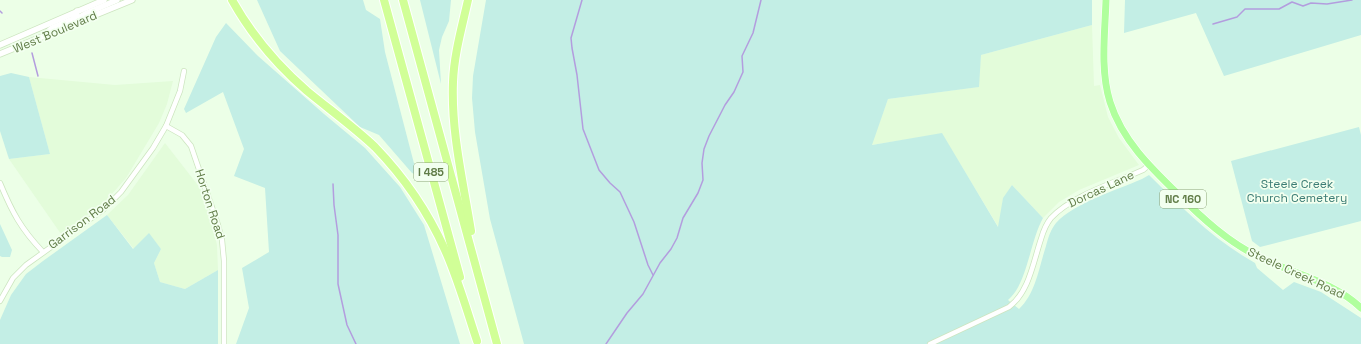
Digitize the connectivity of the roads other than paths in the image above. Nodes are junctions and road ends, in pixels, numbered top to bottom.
1 (104, 0) edge
2 (117, 0) edge
3 (132, 0) edge
4 (232, 0) edge
5 (384, 0) edge
6 (403, 0) edge
7 (468, 0) edge
8 (1106, 0) edge
9 (77, 12) junction
10 (80, 21) junction
11 (39, 38) junction
12 (0, 45) edge
13 (0, 54) edge
14 (184, 71) dead end
15 (166, 126) junction
16 (1149, 165) junction
17 (0, 183) edge
18 (43, 252) junction
19 (476, 267) junction
20 (0, 301) edge
21 (1361, 308) edge
22 (478, 343) edge
23 (224, 344) edge
24 (497, 344) edge
25 (930, 344) edge

1 - 9 street, West Boulevard
2 - 10 street
3 - 10 street, West Boulevard
4 - 22 highway
5 - 22 highway, I 485
6 - 19 highway, I 485
7 - 19 highway
8 - 16 main road, Steele Creek Road / NC 160
9 - 11 street
9 - 12 street, West Boulevard
10 - 11 street, West Boulevard
11 - 13 street, West Boulevard
14 - 15 street, Garrison Road
15 - 18 street, Garrison Road
15 - 23 street, Horton Road
16 - 21 main road, Steele Creek Road / NC 160
16 - 25 street, Dorcas Lane
17 - 18 street
18 - 20 street, Garrison Road
19 - 24 highway, I 485

